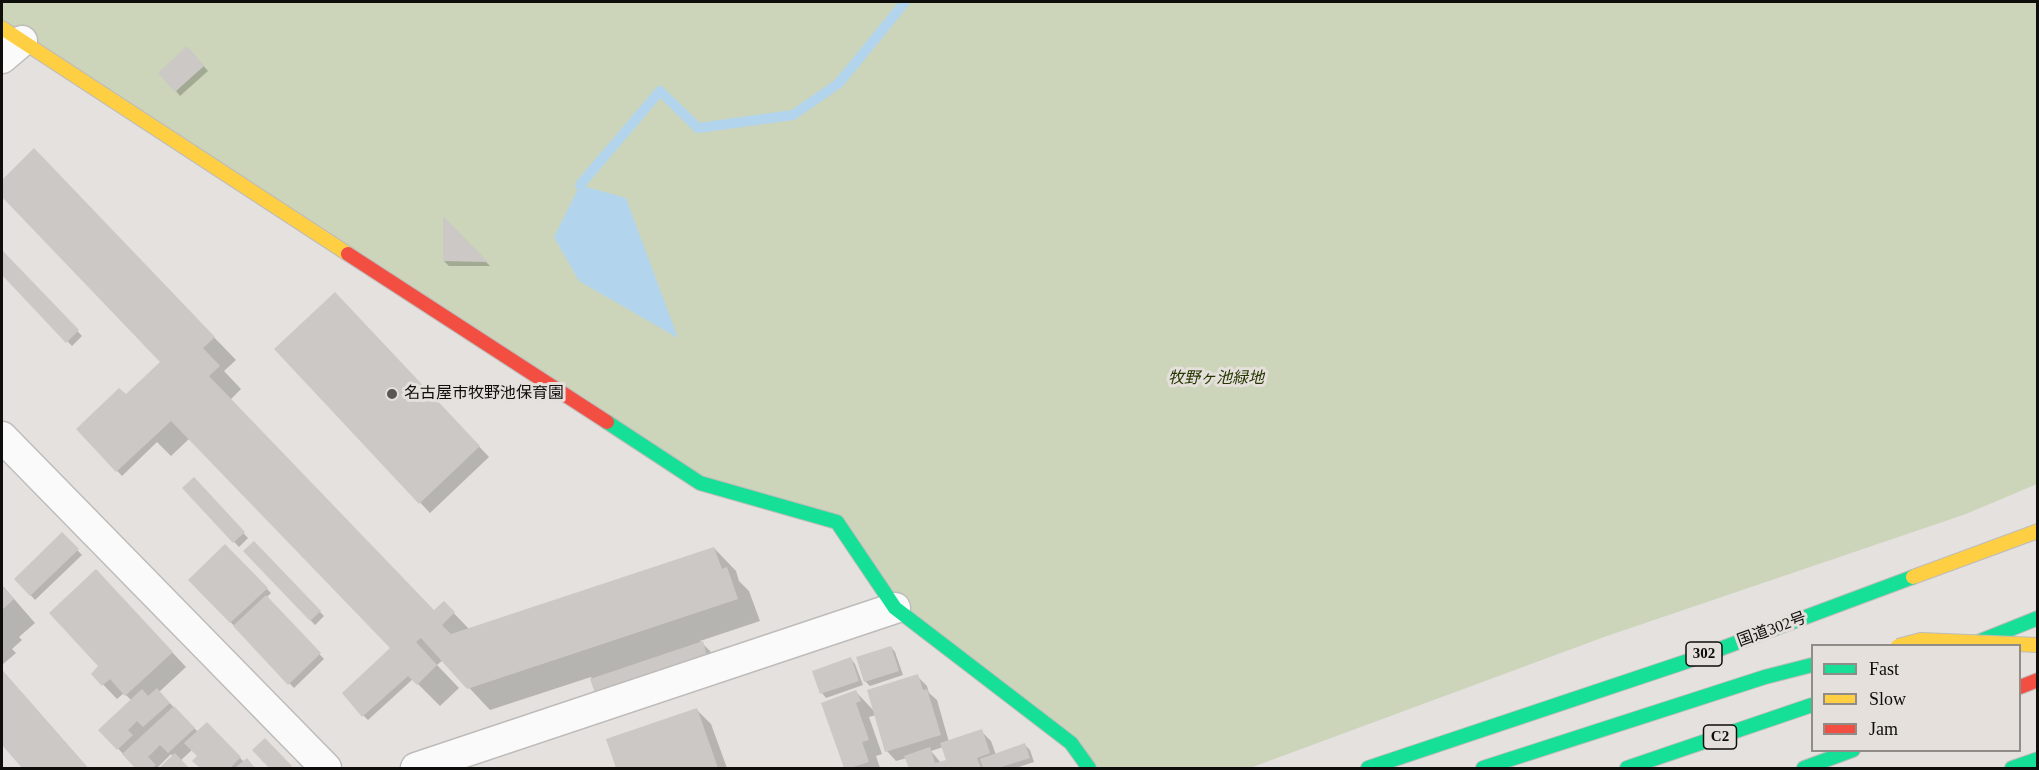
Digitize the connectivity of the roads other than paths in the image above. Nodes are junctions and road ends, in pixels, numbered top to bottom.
1 (8, 42) edge
2 (2, 437) edge
3 (2037, 531) edge
4 (895, 608) junction
5 (2037, 618) edge
6 (1903, 644) edge
7 (1971, 644) edge
8 (2014, 644) edge
9 (2021, 644) edge
10 (2037, 645) edge
11 (1811, 665) edge
12 (2037, 680) edge
13 (2021, 686) edge
14 (1811, 705) edge
15 (1848, 752) edge
16 (2037, 759) edge
17 (326, 768) edge
18 (416, 768) edge
19 (1089, 768) edge
20 (1368, 768) edge
21 (1483, 768) edge
22 (1627, 768) edge
23 (1804, 768) edge
24 (2012, 768) edge

1 - 4 main road
2 - 17 street
3 - 20 main road, 国道302号 / 302
4 - 18 street
4 - 19 main road
5 - 7 main road
6 - 8 main road, bridge
9 - 10 main road, bridge
11 - 21 main road
12 - 13 main road
14 - 22 main road, C2
15 - 23 main road
16 - 24 main road

